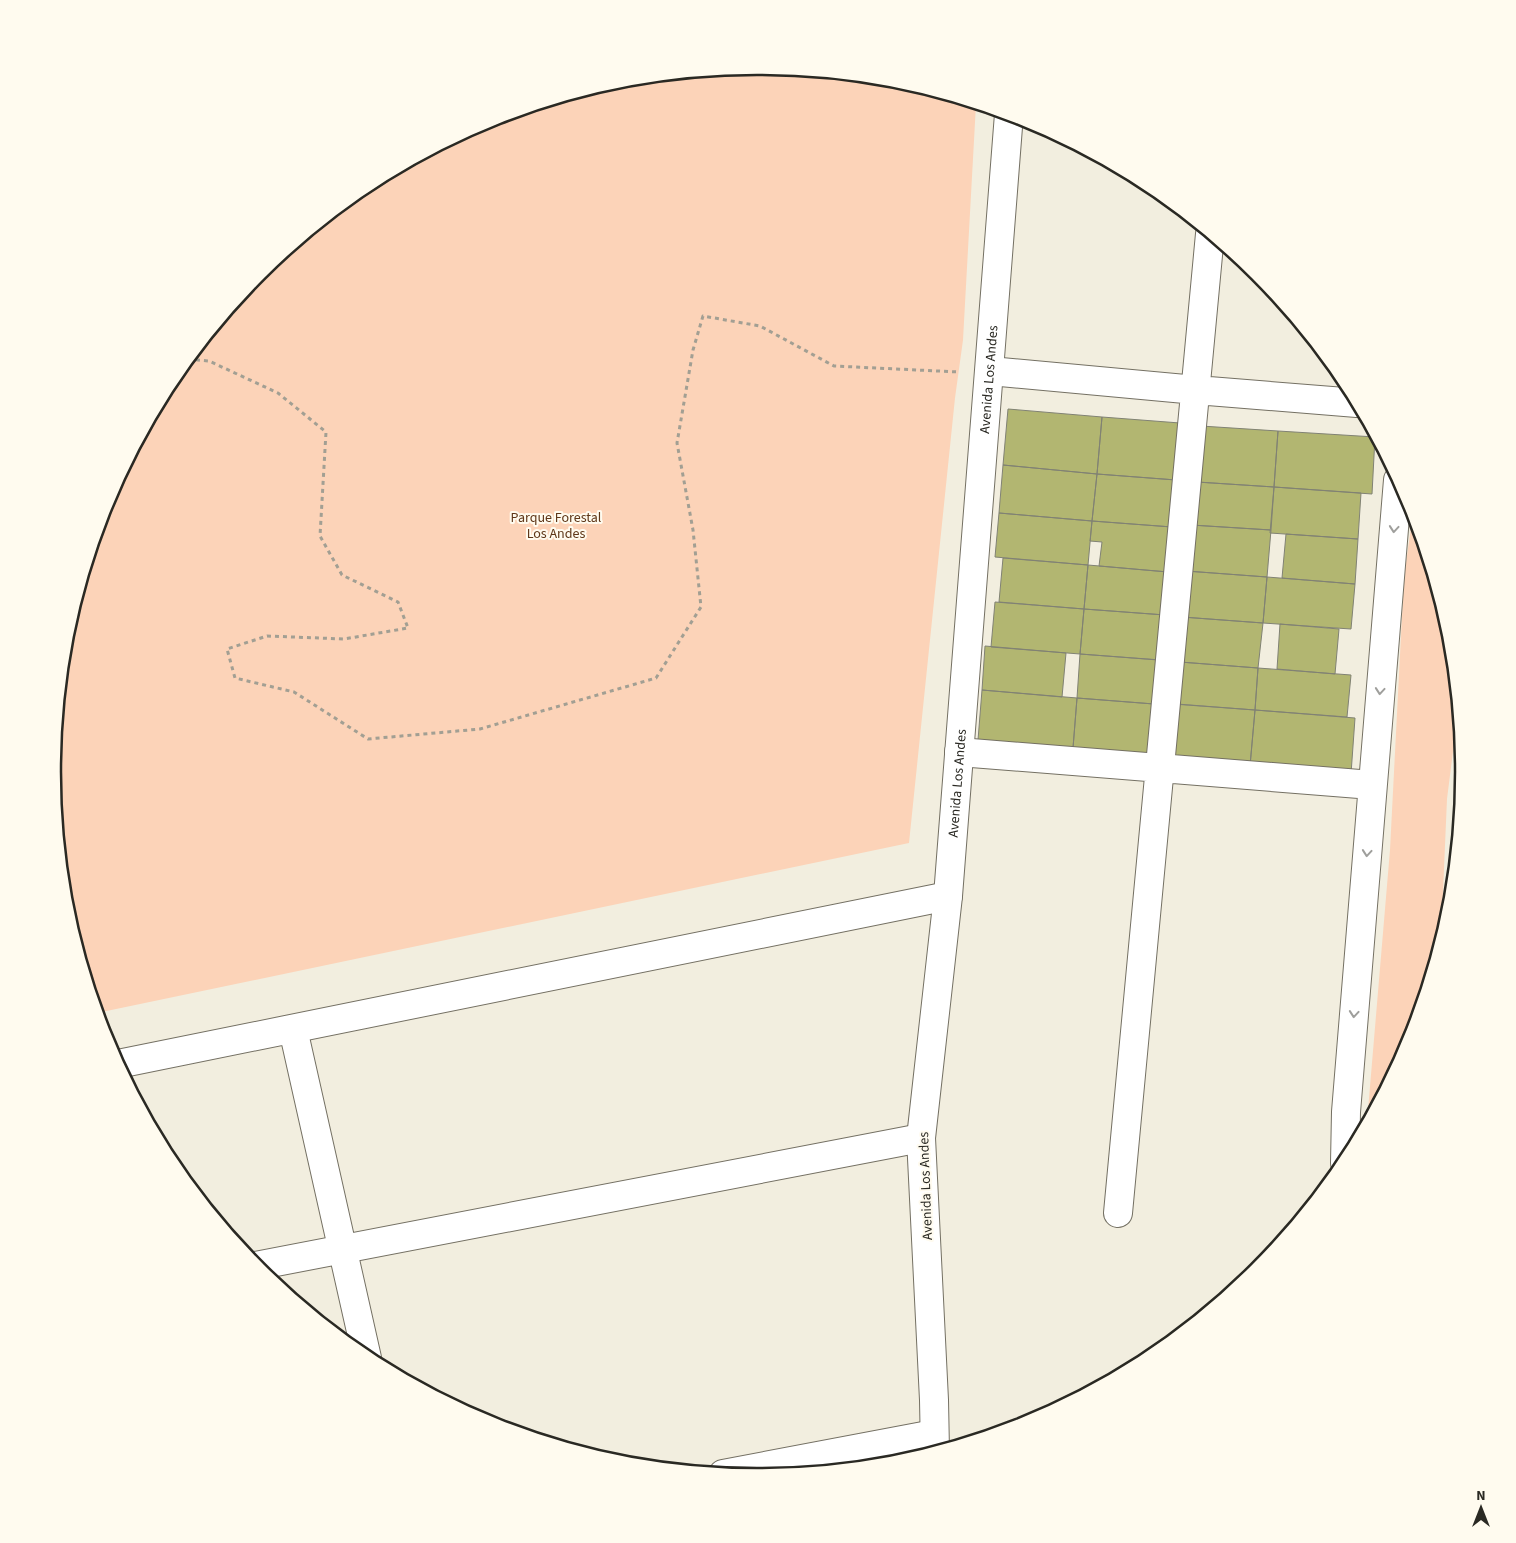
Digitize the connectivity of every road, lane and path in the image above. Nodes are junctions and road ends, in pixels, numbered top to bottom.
1 (1008, 122) edge
2 (1209, 242) edge
3 (196, 360) edge
4 (990, 371) junction
5 (1196, 390) junction
6 (1348, 402) edge
7 (1397, 494) edge
8 (959, 752) junction
9 (1160, 769) junction
10 (1372, 785) junction
11 (948, 896) junction
12 (293, 1029) junction
13 (125, 1063) edge
14 (921, 1138) junction
15 (1345, 1145) edge
16 (1118, 1213) dead end
17 (341, 1248) junction
18 (265, 1264) edge
19 (364, 1346) edge
20 (935, 1443) edge
21 (765, 1468) edge

1 - 4 street, Avenida Los Andes
2 - 5 street
3 - 4 path
4 - 5 street
4 - 8 street, Avenida Los Andes
5 - 6 street
5 - 9 street
7 -> 10 street
8 - 9 street
8 - 11 street, Avenida Los Andes
9 - 10 street
9 - 16 street
10 -> 15 street
11 - 12 street
11 - 14 street, Avenida Los Andes
12 - 13 street
12 - 17 street
14 - 17 street
14 - 20 street, Avenida Los Andes
17 - 18 street
17 - 19 street
20 - 21 street

